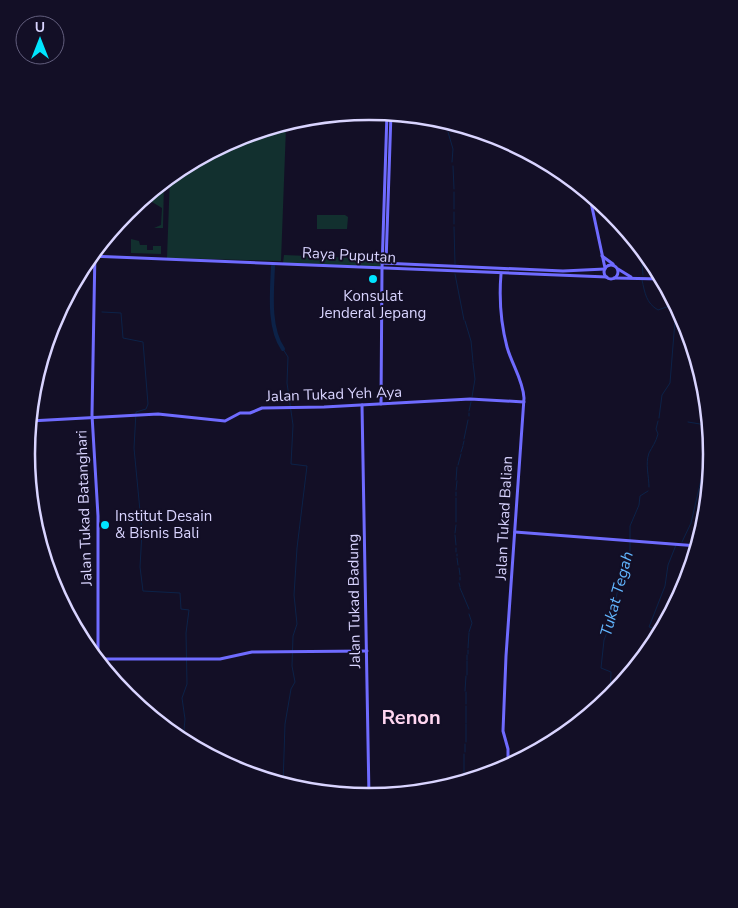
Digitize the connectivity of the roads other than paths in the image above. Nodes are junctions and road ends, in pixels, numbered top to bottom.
1 (387, 121) edge
2 (391, 121) edge
3 (592, 205) edge
4 (602, 255) junction
5 (100, 256) edge
6 (384, 263) junction
7 (409, 264) junction
8 (93, 265) edge
9 (614, 265) junction
10 (382, 268) junction
11 (480, 268) junction
12 (605, 268) junction
13 (409, 269) junction
14 (618, 269) junction
15 (480, 273) junction
16 (501, 274) junction
17 (606, 277) junction
18 (614, 278) junction
19 (632, 278) junction
20 (653, 279) edge
21 (524, 402) junction
22 (381, 404) junction
23 (362, 405) junction
24 (92, 418) junction
25 (37, 421) edge
26 (515, 532) junction
27 (690, 545) edge
28 (97, 648) edge
29 (367, 651) junction
30 (105, 658) edge
31 (508, 758) edge
32 (369, 788) edge

1 - 6 street
2 - 6 street
3 - 4 street
4 - 9 street
4 - 12 street
5 - 10 street, Raya Puputan
6 - 7 street, Raya Puputan
6 - 10 street
7 - 11 street, Raya Puputan
7 - 13 street
8 - 24 street, Jalan Tukad Batanghari
9 - 12 street
9 - 14 street
10 - 13 street, Raya Puputan
10 - 22 street
11 - 12 street, Raya Puputan
11 - 15 street
12 - 17 street
13 - 15 street, Raya Puputan
14 - 18 street
14 - 19 street
15 - 16 street, Raya Puputan
16 - 17 street, Raya Puputan
16 - 21 street, Jalan Tukad Balian
17 - 18 street
18 - 19 street
19 - 20 street
21 - 22 street, Jalan Tukad Yeh Aya
21 - 26 street, Jalan Tukad Balian
22 - 23 street, Jalan Tukad Yeh Aya
23 - 24 street, Jalan Tukad Yeh Aya
23 - 29 street, Jalan Tukad Badung
24 - 25 street, Jalan Tukad Yeh Aya
24 - 28 street, Jalan Tukad Batanghari
26 - 27 street
26 - 31 street, Jalan Tukad Balian
29 - 30 street
29 - 32 street, Jalan Tukad Badung

